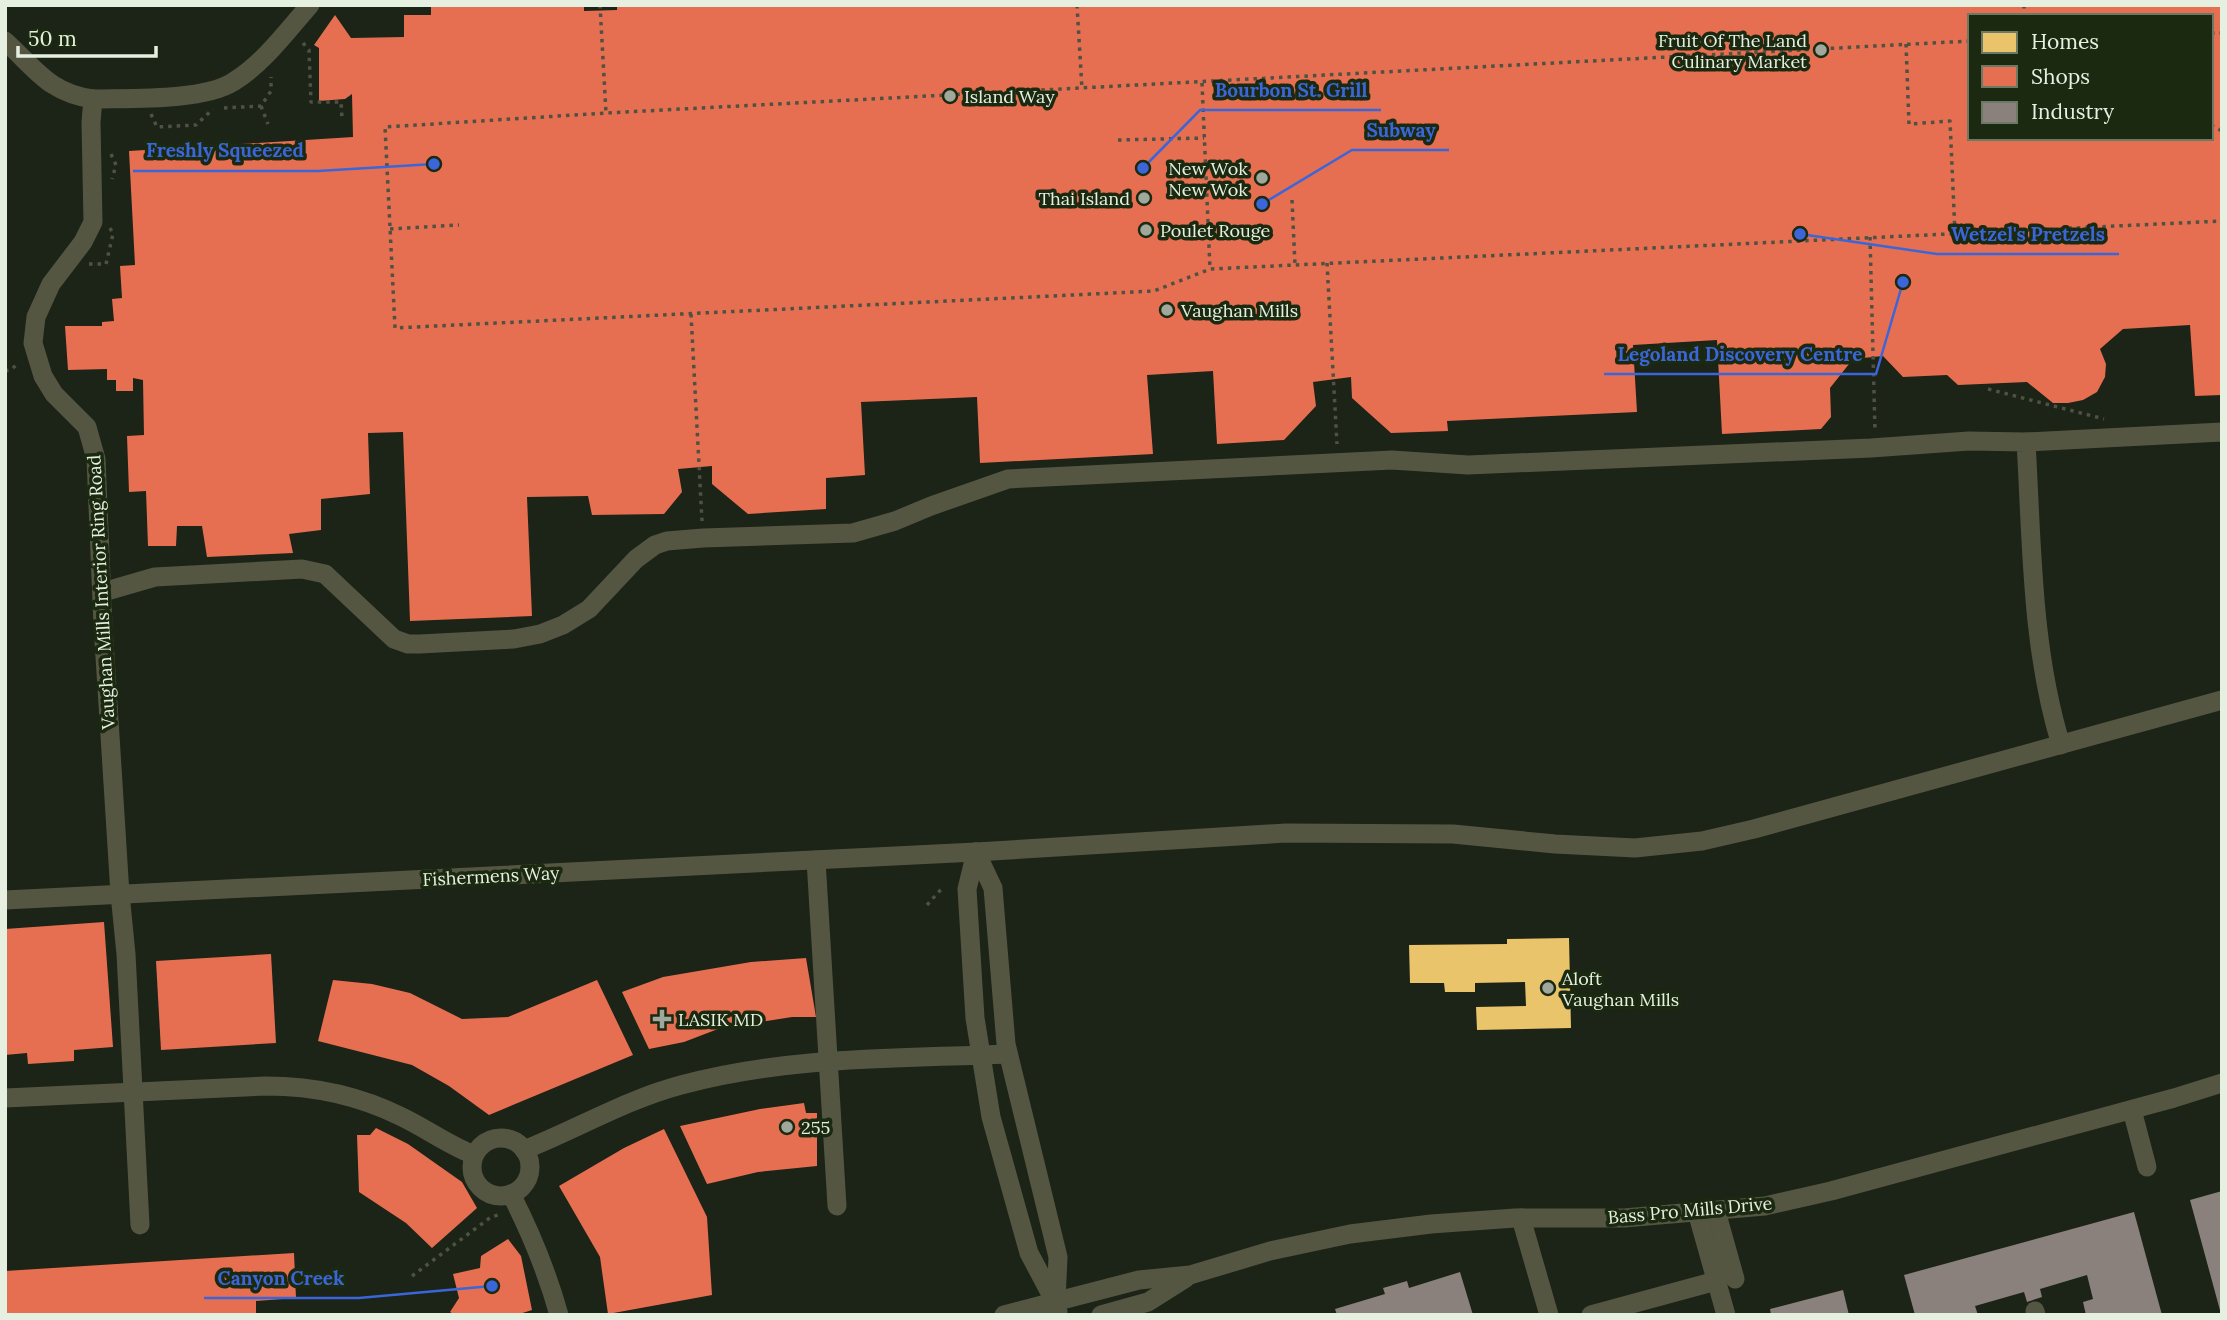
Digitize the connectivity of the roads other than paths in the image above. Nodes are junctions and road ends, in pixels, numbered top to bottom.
1 (310, 5) edge
2 (5, 41) edge
3 (93, 99) junction
4 (2222, 432) edge
5 (2026, 442) junction
6 (103, 592) junction
7 (2222, 700) edge
8 (2061, 745) junction
9 (976, 852) junction
10 (816, 860) junction
11 (120, 894) junction
12 (5, 900) edge
13 (1008, 1054) junction
14 (981, 1055) junction
15 (830, 1061) junction
16 (2222, 1083) edge
17 (133, 1093) junction
18 (5, 1098) edge
19 (2132, 1110) junction
20 (524, 1150) junction
21 (474, 1155) junction
22 (2147, 1167) dead end
23 (515, 1202) junction
24 (836, 1206) dead end
25 (1706, 1212) junction
26 (1521, 1218) junction
27 (140, 1225) dead end
28 (1190, 1275) junction
29 (1726, 1280) junction
30 (1057, 1308) edge
31 (559, 1315) edge
32 (1004, 1315) edge
33 (1101, 1315) edge
34 (1549, 1315) edge
35 (1591, 1315) edge
36 (1726, 1315) edge

1 - 3 street
2 - 3 street
3 - 6 street, Vaughan Mills Interior Ring Road
4 - 5 street
5 - 6 street
5 - 8 street
6 - 11 street, Vaughan Mills Interior Ring Road
7 - 8 street, Fishermens Way
8 - 9 street, Fishermens Way
9 - 10 street, Fishermens Way
9 - 13 street
9 - 14 street
10 - 11 street, Fishermens Way
10 - 15 street
11 - 12 street, Fishermens Way
11 - 17 street, Vaughan Mills Interior Ring Road
13 - 14 street
13 - 30 street
14 - 15 street
14 - 30 street
15 - 20 street
15 - 24 street
16 - 19 street, Bass Pro Mills Drive
17 - 18 street
17 - 21 street
17 - 27 street, Vaughan Mills Interior Ring Road
19 - 22 street
19 - 25 street, Bass Pro Mills Drive
20 - 21 street
20 - 23 street
21 - 23 street
23 - 31 street
25 - 26 street, Bass Pro Mills Drive
25 - 29 street
26 - 28 street, Bass Pro Mills Drive
26 - 34 street
28 - 30 street, Bass Pro Mills Drive
28 - 33 street, Bass Pro Mills Drive
29 - 35 street
29 - 36 street
30 - 32 street, Bass Pro Mills Drive

